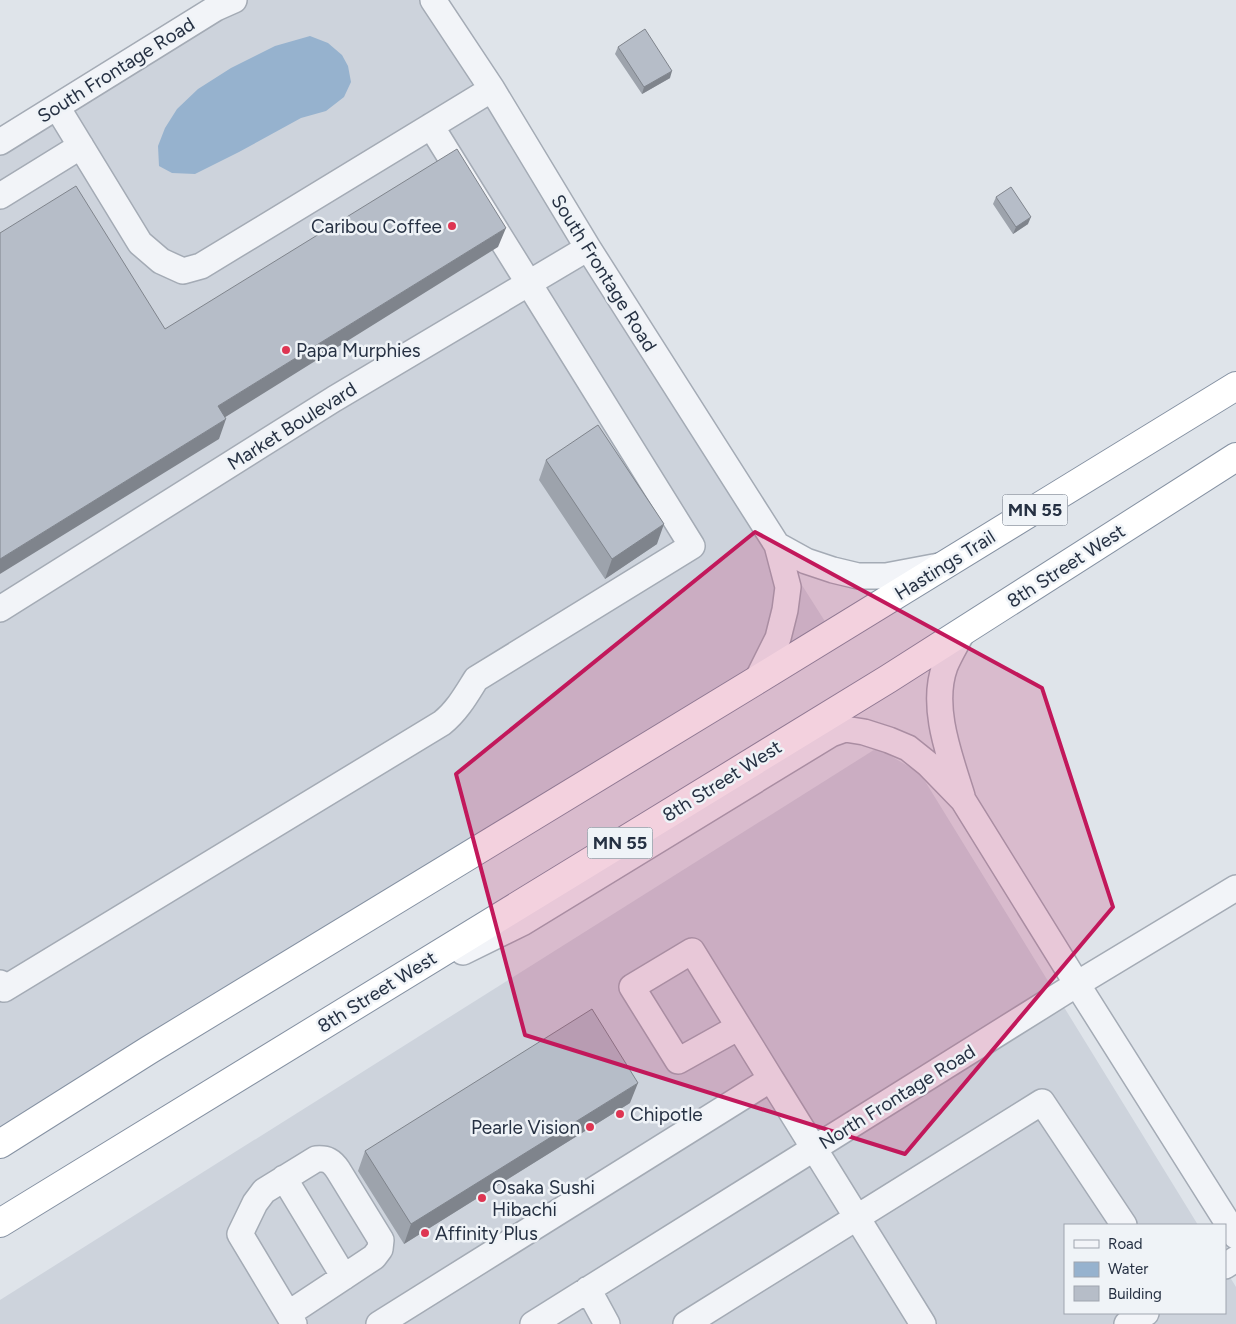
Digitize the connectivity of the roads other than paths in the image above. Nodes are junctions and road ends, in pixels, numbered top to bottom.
1 (234, 0) edge
2 (432, 0) edge
3 (492, 89) junction
4 (57, 107) junction
5 (431, 126) junction
6 (0, 142) edge
7 (81, 146) junction
8 (0, 196) edge
9 (588, 248) junction
10 (529, 283) junction
11 (1236, 386) edge
12 (1236, 457) edge
13 (777, 545) junction
14 (945, 564) junction
15 (0, 609) edge
16 (963, 631) junction
17 (757, 680) junction
18 (964, 800) junction
19 (1236, 888) edge
20 (1077, 984) junction
21 (2, 986) edge
22 (353, 1007) junction
23 (739, 1027) junction
24 (771, 1079) junction
25 (0, 1144) edge
26 (814, 1149) junction
27 (284, 1178) junction
28 (857, 1218) junction
29 (0, 1223) edge
30 (1123, 1224) edge
31 (1236, 1236) edge
32 (344, 1277) junction
33 (588, 1289) junction
34 (1144, 1314) edge
35 (291, 1319) edge
36 (379, 1324) edge
37 (533, 1324) edge
38 (607, 1324) edge
39 (686, 1324) edge
40 (922, 1324) edge
41 (1127, 1324) edge

1 - 4 street, South Frontage Road
2 - 3 street, South Frontage Road
3 - 5 street
3 - 9 street, South Frontage Road
4 - 6 street, South Frontage Road
4 - 7 street
5 - 7 street
5 - 10 street
7 - 8 street
9 - 10 street, Market Boulevard
9 - 13 street, South Frontage Road
10 - 15 street, Market Boulevard
10 - 21 street
11 - 14 highway, Hastings Trail / MN 55
12 - 16 highway, 8th Street West / MN 55
13 - 14 street, South Frontage Road
13 - 17 street, South Frontage Road
14 - 17 highway, Hastings Trail / MN 55
16 - 18 street
16 - 22 highway, 8th Street West / MN 55
17 - 25 highway, MN 55
18 - 20 street
18 - 22 street
19 - 20 street, North Frontage Road
20 - 26 street, North Frontage Road
20 - 31 street
22 - 29 highway, 8th Street West / MN 55
23 - 23 street
23 - 24 street
24 - 26 street
24 - 36 street
26 - 28 street
26 - 33 street, North Frontage Road
27 - 32 street
27 - 32 street
27 - 35 street
28 - 30 street
28 - 39 street
28 - 40 street
32 - 35 street
33 - 37 street, North Frontage Road
33 - 38 street
34 - 41 street

